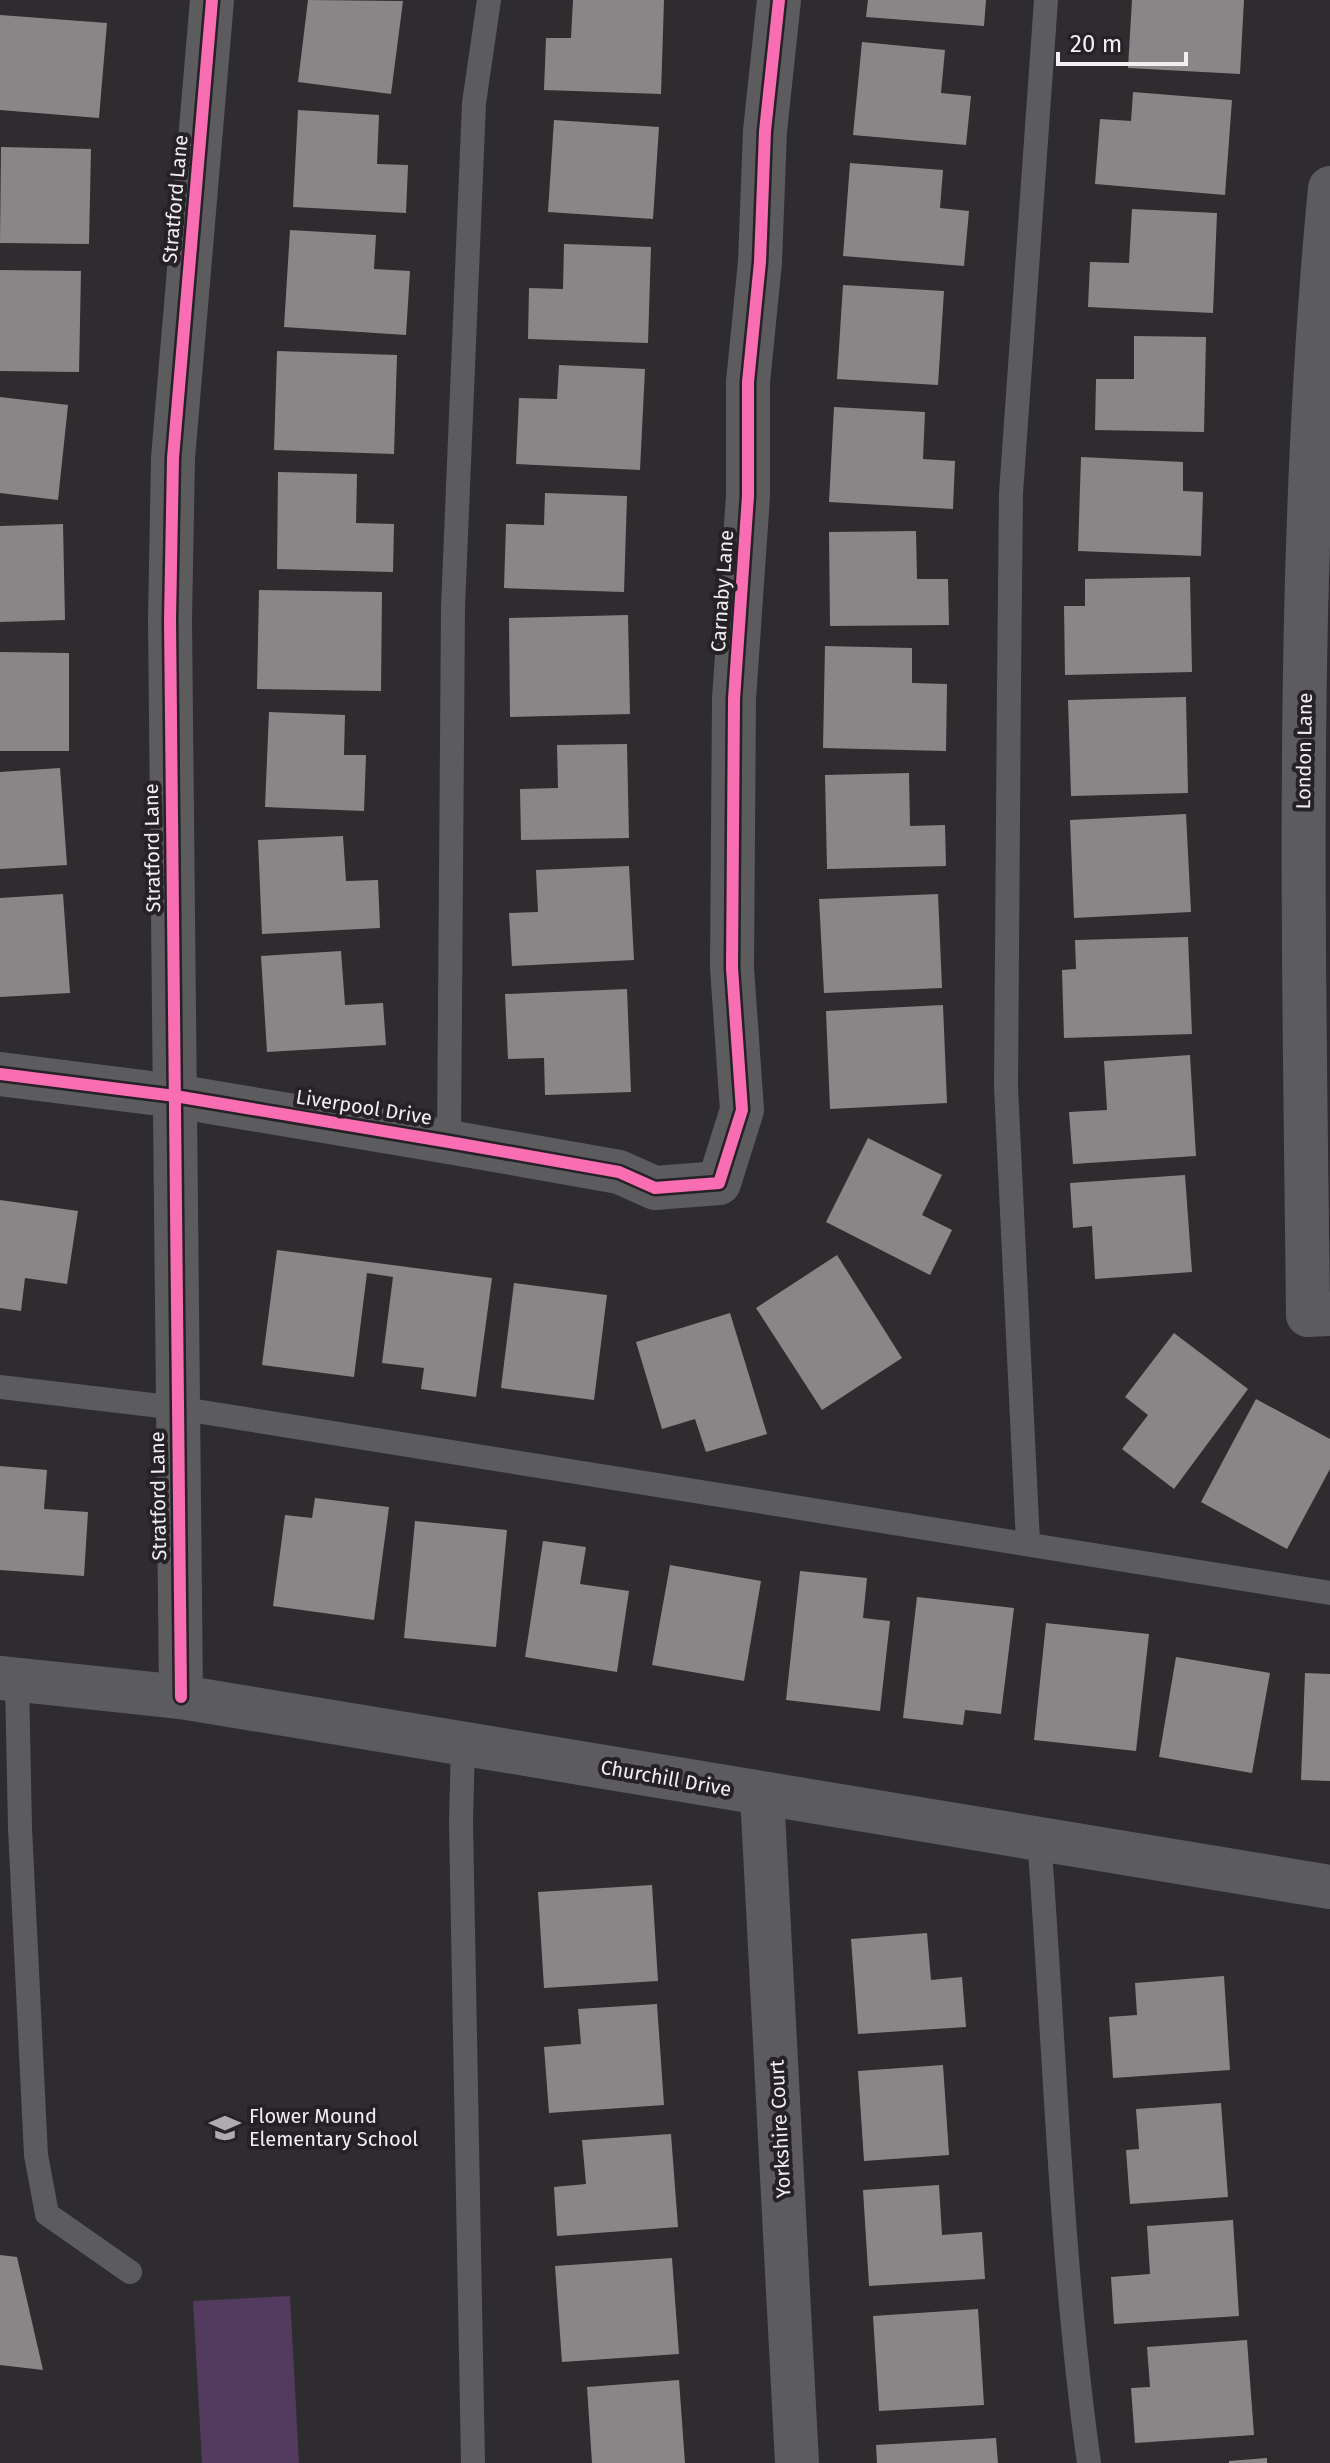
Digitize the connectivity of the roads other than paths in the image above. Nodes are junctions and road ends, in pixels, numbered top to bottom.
1 (212, 0) edge
2 (489, 0) edge
3 (779, 0) edge
4 (1046, 0) edge
5 (1330, 188) edge
6 (0, 1074) edge
7 (175, 1096) junction
8 (449, 1142) junction
9 (719, 1183) joint
10 (1319, 1314) edge
11 (0, 1387) edge
12 (177, 1408) junction
13 (1028, 1543) junction
14 (1330, 1593) edge
15 (9, 1679) edge
16 (181, 1697) junction
17 (463, 1744) junction
18 (762, 1794) junction
19 (1039, 1838) junction
20 (1330, 1887) edge
21 (130, 2272) dead end
22 (473, 2463) edge
23 (797, 2463) edge
24 (1089, 2463) edge

1 - 7 street, Stratford Lane
2 - 8 lane
3 - 9 street, Carnaby Lane
4 - 13 lane
5 - 10 street, London Lane
6 - 7 street, Liverpool Drive
7 - 8 street, Liverpool Drive
7 - 12 street, Stratford Lane
8 - 9 street, Liverpool Drive
11 - 12 lane
12 - 13 lane
12 - 16 street, Stratford Lane
13 - 14 lane
15 - 16 street, Churchill Drive
15 - 21 lane
16 - 17 street, Churchill Drive
17 - 18 street, Churchill Drive
17 - 22 lane
18 - 19 street, Churchill Drive
18 - 23 street, Yorkshire Court
19 - 20 street, Churchill Drive
19 - 24 lane

